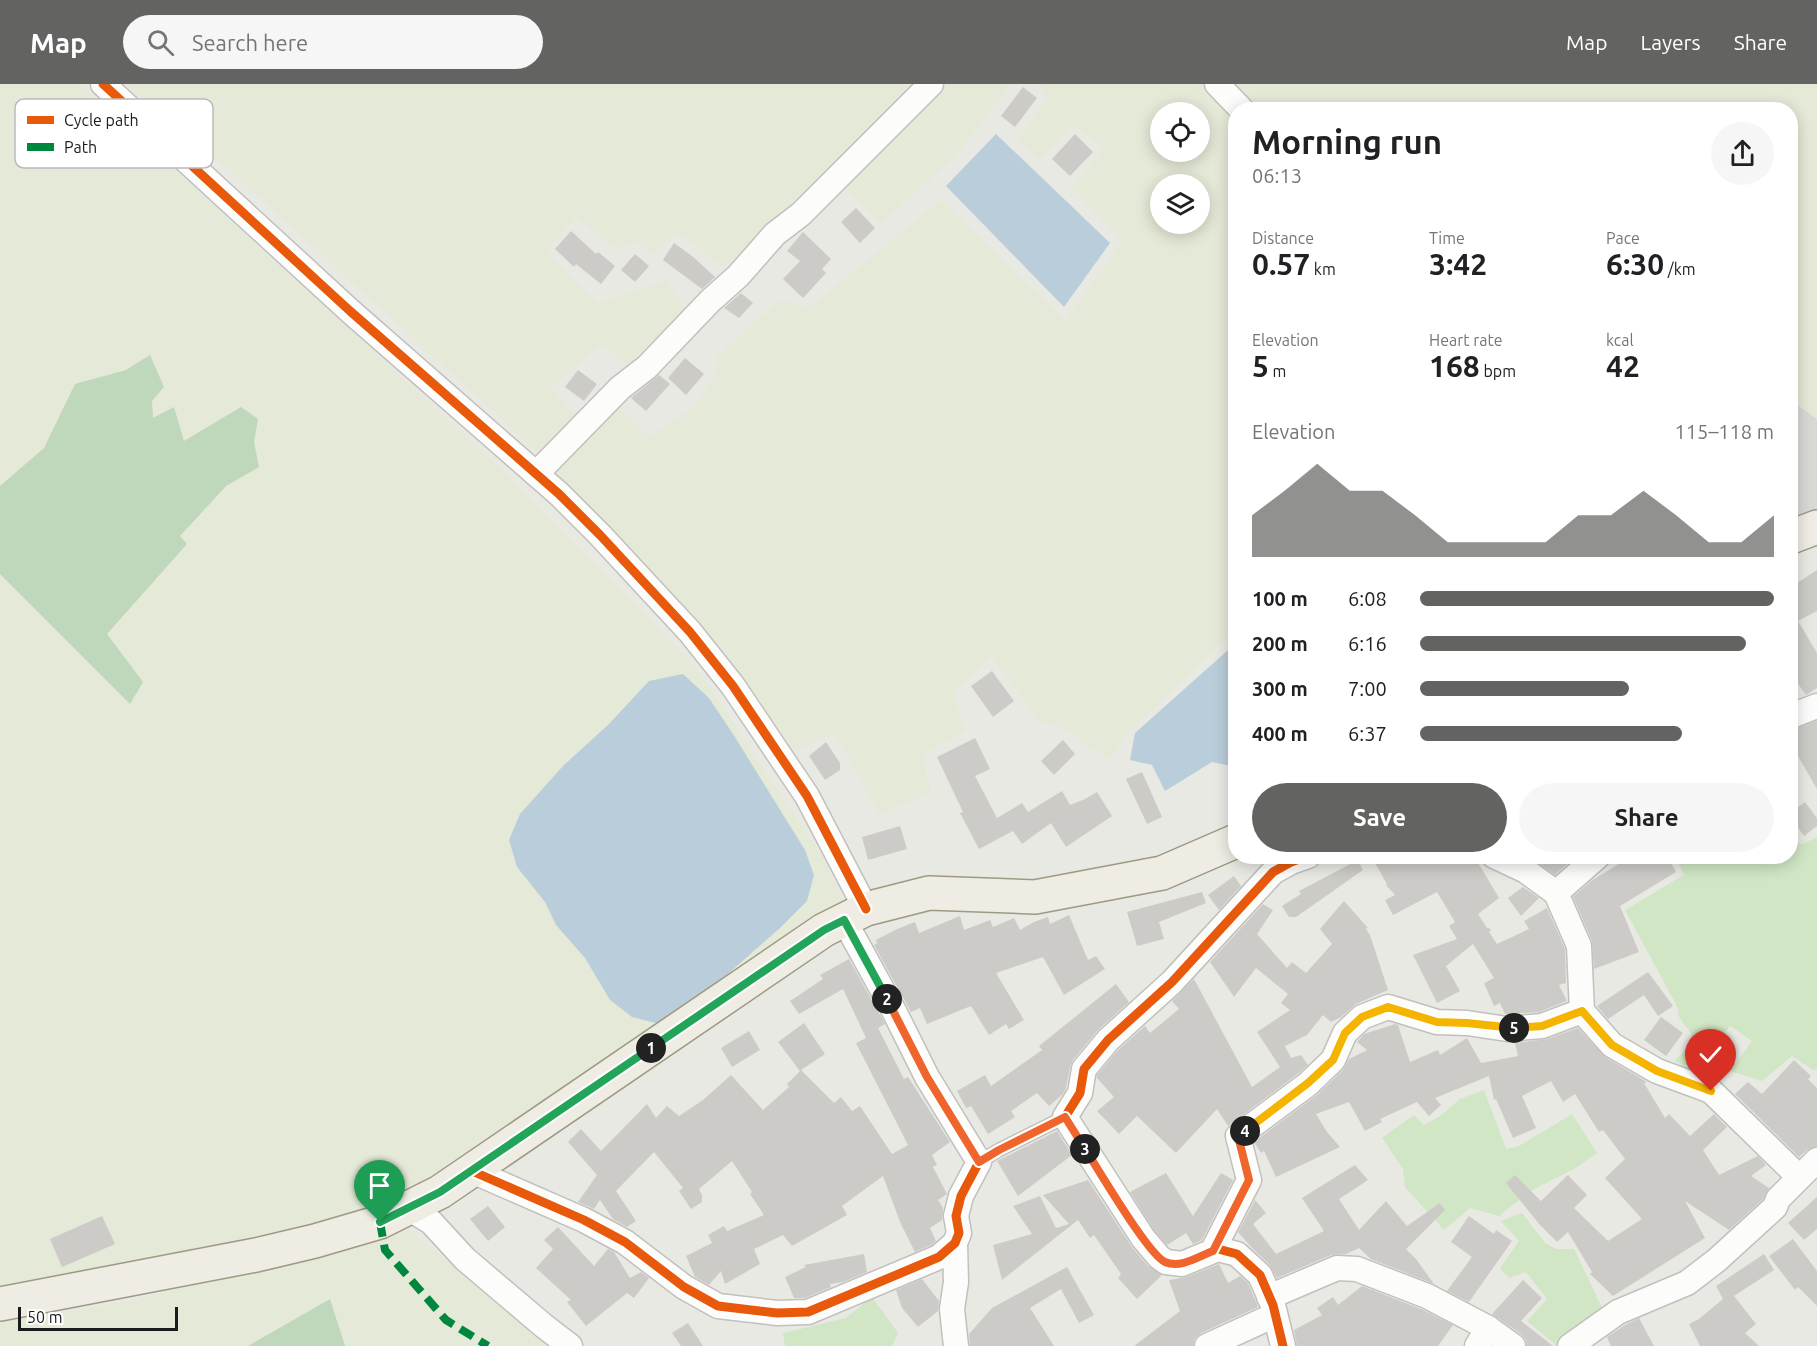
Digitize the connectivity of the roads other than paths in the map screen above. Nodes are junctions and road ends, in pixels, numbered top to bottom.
1 (103, 84) edge
2 (931, 84) edge
3 (1216, 84) edge
4 (119, 99) edge
5 (1234, 102) edge
6 (194, 168) edge
7 (536, 474) junction
8 (1817, 527) edge
9 (1798, 534) edge
10 (1817, 706) edge
11 (1798, 713) edge
12 (1228, 844) edge
13 (1287, 864) edge
14 (1511, 864) edge
15 (1589, 864) edge
16 (1556, 893) junction
17 (855, 915) junction
18 (1582, 1011) junction
19 (1065, 1117) junction
20 (1817, 1160) edge
21 (979, 1162) junction
22 (472, 1171) junction
23 (1799, 1178) junction
24 (408, 1208) junction
25 (955, 1243) junction
26 (1213, 1251) junction
27 (0, 1304) edge
28 (1272, 1306) junction
29 (1483, 1337) edge
30 (570, 1346) edge
31 (956, 1346) edge
32 (1207, 1346) edge
33 (1283, 1346) edge
34 (1513, 1346) edge
35 (1570, 1346) edge

1 - 4 street
2 - 7 street
3 - 5 street
6 - 7 street
7 - 17 street
8 - 9 main road
10 - 11 street
12 - 17 main road
13 - 19 street
14 - 16 street
15 - 16 street
16 - 18 street
17 - 21 street
17 - 22 main road
18 - 23 street
18 - 26 street
19 - 21 lane
19 - 26 street
20 - 23 street
21 - 25 street
22 - 24 main road
22 - 25 street
23 - 35 street
24 - 27 main road
24 - 30 street
25 - 31 street
26 - 28 street
28 - 29 street
28 - 32 street
28 - 33 street
29 - 34 street

